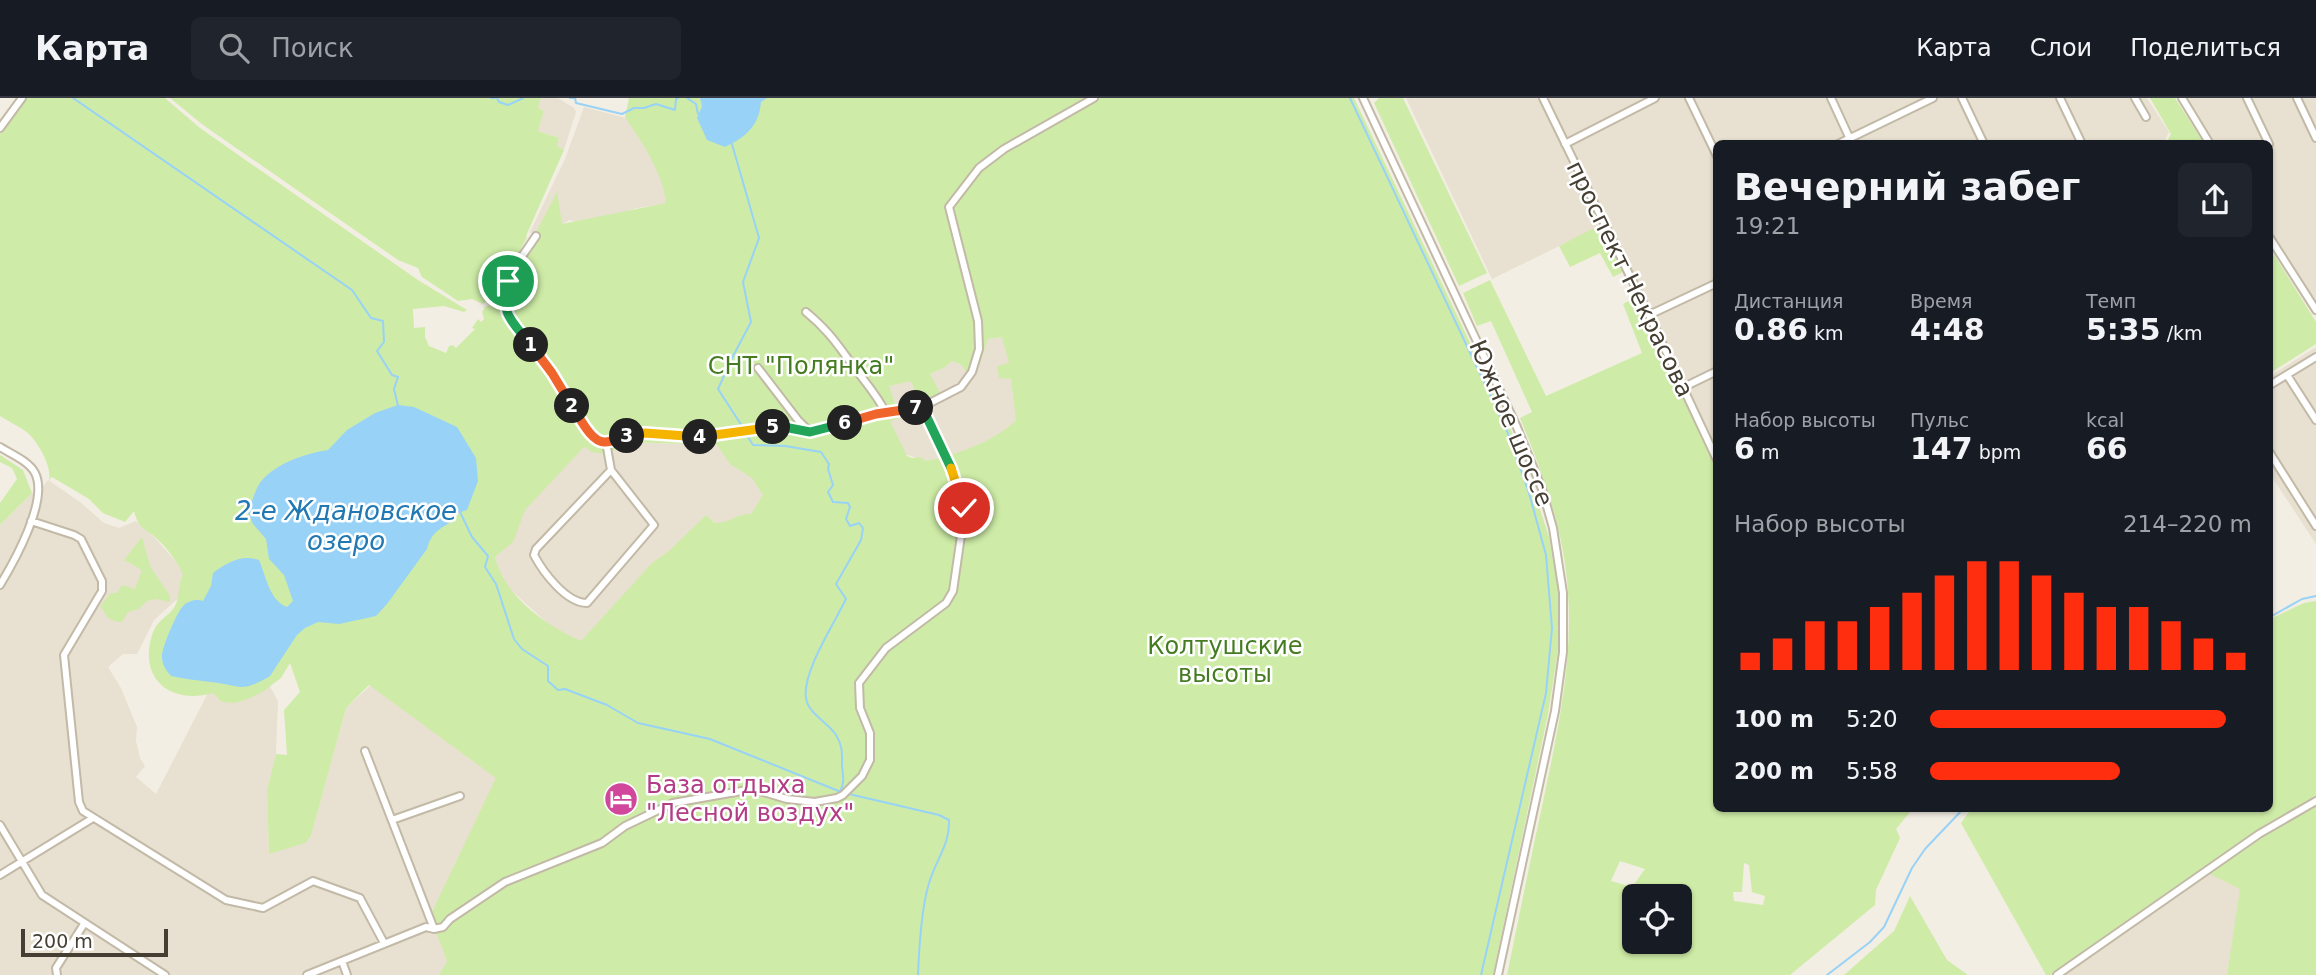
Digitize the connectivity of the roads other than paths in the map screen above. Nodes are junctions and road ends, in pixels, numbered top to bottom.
1 (22, 98) edge
2 (1094, 98) edge
3 (1363, 98) edge
4 (1543, 98) edge
5 (1654, 98) edge
6 (1689, 98) edge
7 (1831, 98) edge
8 (1933, 98) edge
9 (1962, 98) edge
10 (2060, 98) edge
11 (2135, 98) edge
12 (2182, 98) edge
13 (2247, 98) edge
14 (2297, 98) edge
15 (2146, 117) dead end
16 (0, 128) edge
17 (2316, 138) edge
18 (1844, 140) edge
19 (1846, 140) edge
20 (1981, 140) edge
21 (2080, 140) edge
22 (2208, 140) edge
23 (2268, 140) edge
24 (1565, 144) junction
25 (1713, 148) edge
26 (536, 236) dead end
27 (2273, 243) edge
28 (1713, 285) edge
29 (2316, 310) edge
30 (807, 312) dead end
31 (1649, 315) junction
32 (2316, 357) edge
33 (758, 368) dead end
34 (1713, 373) edge
35 (2287, 375) junction
36 (2273, 383) edge
37 (1682, 388) junction
38 (922, 407) junction
39 (886, 413) junction
40 (2316, 420) edge
41 (810, 432) junction
42 (606, 442) junction
43 (0, 447) edge
44 (1713, 449) edge
45 (2273, 458) edge
46 (611, 470) junction
47 (31, 521) junction
48 (2316, 526) edge
49 (0, 585) edge
50 (365, 751) dead end
51 (460, 796) dead end
52 (2316, 801) edge
53 (93, 818) junction
54 (392, 820) junction
55 (0, 825) edge
56 (22, 862) junction
57 (0, 875) edge
58 (83, 923) junction
59 (430, 928) junction
60 (384, 943) junction
61 (342, 961) junction
62 (57, 975) edge
63 (165, 975) edge
64 (307, 975) edge
65 (347, 975) edge
66 (1498, 975) edge
67 (2057, 975) edge

1 - 16 street
2 - 38 street
3 - 66 street, Южное шоссе
4 - 24 street, проспект Некрасова
5 - 24 street
6 - 25 street
7 - 18 street
8 - 19 street
9 - 20 street
10 - 21 street
11 - 15 street
12 - 22 street
13 - 23 street
14 - 17 street
24 - 31 street, проспект Некрасова
26 - 42 street
27 - 29 street
28 - 31 street
30 - 39 street
31 - 37 street, проспект Некрасова
32 - 35 street
33 - 41 street
34 - 37 street
35 - 36 street
35 - 40 street
37 - 44 street, проспект Некрасова
38 - 39 street
38 - 59 street
39 - 41 street
41 - 42 street
42 - 46 street
43 - 47 street
45 - 48 street
46 - 46 street
47 - 49 street
47 - 53 street
50 - 54 street
51 - 54 street
52 - 67 street
53 - 56 street
53 - 60 street
54 - 59 street
55 - 56 street
56 - 57 street
56 - 58 street
58 - 62 street
58 - 63 street
59 - 60 street
60 - 61 street
61 - 64 street
61 - 65 street

